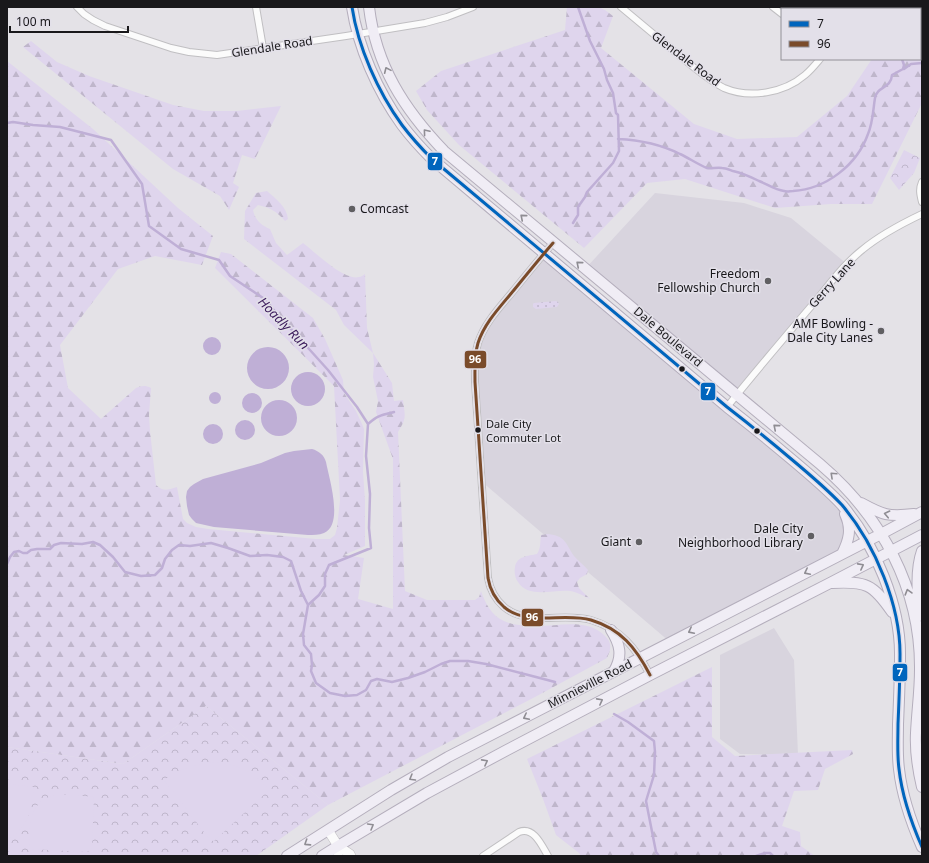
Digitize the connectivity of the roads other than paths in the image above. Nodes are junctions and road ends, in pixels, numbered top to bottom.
1 (77, 7) edge
2 (256, 7) edge
3 (352, 7) edge
4 (369, 7) edge
5 (473, 7) edge
6 (621, 7) edge
7 (773, 7) edge
8 (781, 13) edge
9 (373, 32) junction
10 (358, 34) junction
11 (263, 48) junction
12 (819, 60) edge
13 (922, 182) edge
14 (922, 202) edge
15 (922, 214) edge
16 (553, 242) junction
17 (544, 254) junction
18 (737, 395) junction
19 (727, 407) junction
20 (857, 501) junction
21 (841, 505) junction
22 (921, 513) edge
23 (881, 534) junction
24 (922, 534) edge
25 (867, 541) junction
26 (891, 551) junction
27 (922, 551) edge
28 (842, 554) junction
29 (876, 558) junction
30 (830, 583) junction
31 (896, 618) junction
32 (611, 630) junction
33 (917, 630) junction
34 (640, 658) junction
35 (614, 671) junction
36 (650, 675) junction
37 (922, 788) edge
38 (328, 830) junction
39 (922, 847) edge
40 (338, 851) edge
41 (287, 856) edge
42 (322, 856) edge
43 (352, 856) edge
44 (483, 856) edge
45 (548, 856) edge

1 - 11 street, Glendale Road
2 - 11 street
3 - 10 main road, Dale Boulevard
4 - 9 main road, Dale Boulevard
5 - 9 street, Glendale Road
6 - 12 street, Glendale Road
7 - 8 street
9 - 10 street, Glendale Road
16 -> 9 main road, Dale Boulevard
10 - 11 street, Glendale Road
10 - 17 main road, Dale Boulevard
13 - 14 street
15 - 18 street, Gerry Lane
16 - 17 street
18 -> 16 main road, Dale Boulevard
17 - 19 main road, Dale Boulevard
17 - 32 street
18 - 19 street, Gerry Lane
20 -> 18 main road, Dale Boulevard
19 - 21 main road, Dale Boulevard
22 -> 20 main road
20 - 23 main road, Dale Boulevard
21 - 25 main road, Dale Boulevard
21 - 28 main road
22 - 23 main road, Minnieville Road
23 - 25 main road, Minnieville Road
23 - 26 main road, Dale Boulevard
24 - 26 main road, Minnieville Road
25 - 28 main road, Minnieville Road
25 - 29 main road, Dale Boulevard
26 - 29 main road, Minnieville Road
33 -> 26 main road, Dale Boulevard
27 - 33 main road
28 -> 34 main road, Minnieville Road
30 -> 29 main road, Minnieville Road
29 - 31 main road, Dale Boulevard
30 - 31 main road
30 - 36 main road, Minnieville Road
31 - 39 main road, Dale Boulevard
32 - 34 street
32 - 35 main road
33 - 37 main road, Dale Boulevard
34 - 35 main road, Minnieville Road
34 - 36 street
35 -> 38 main road, Minnieville Road
40 -> 36 main road, Minnieville Road
38 - 40 street
38 -> 41 main road, Minnieville Road
40 - 42 main road, Minnieville Road
40 - 43 street
44 - 45 street

